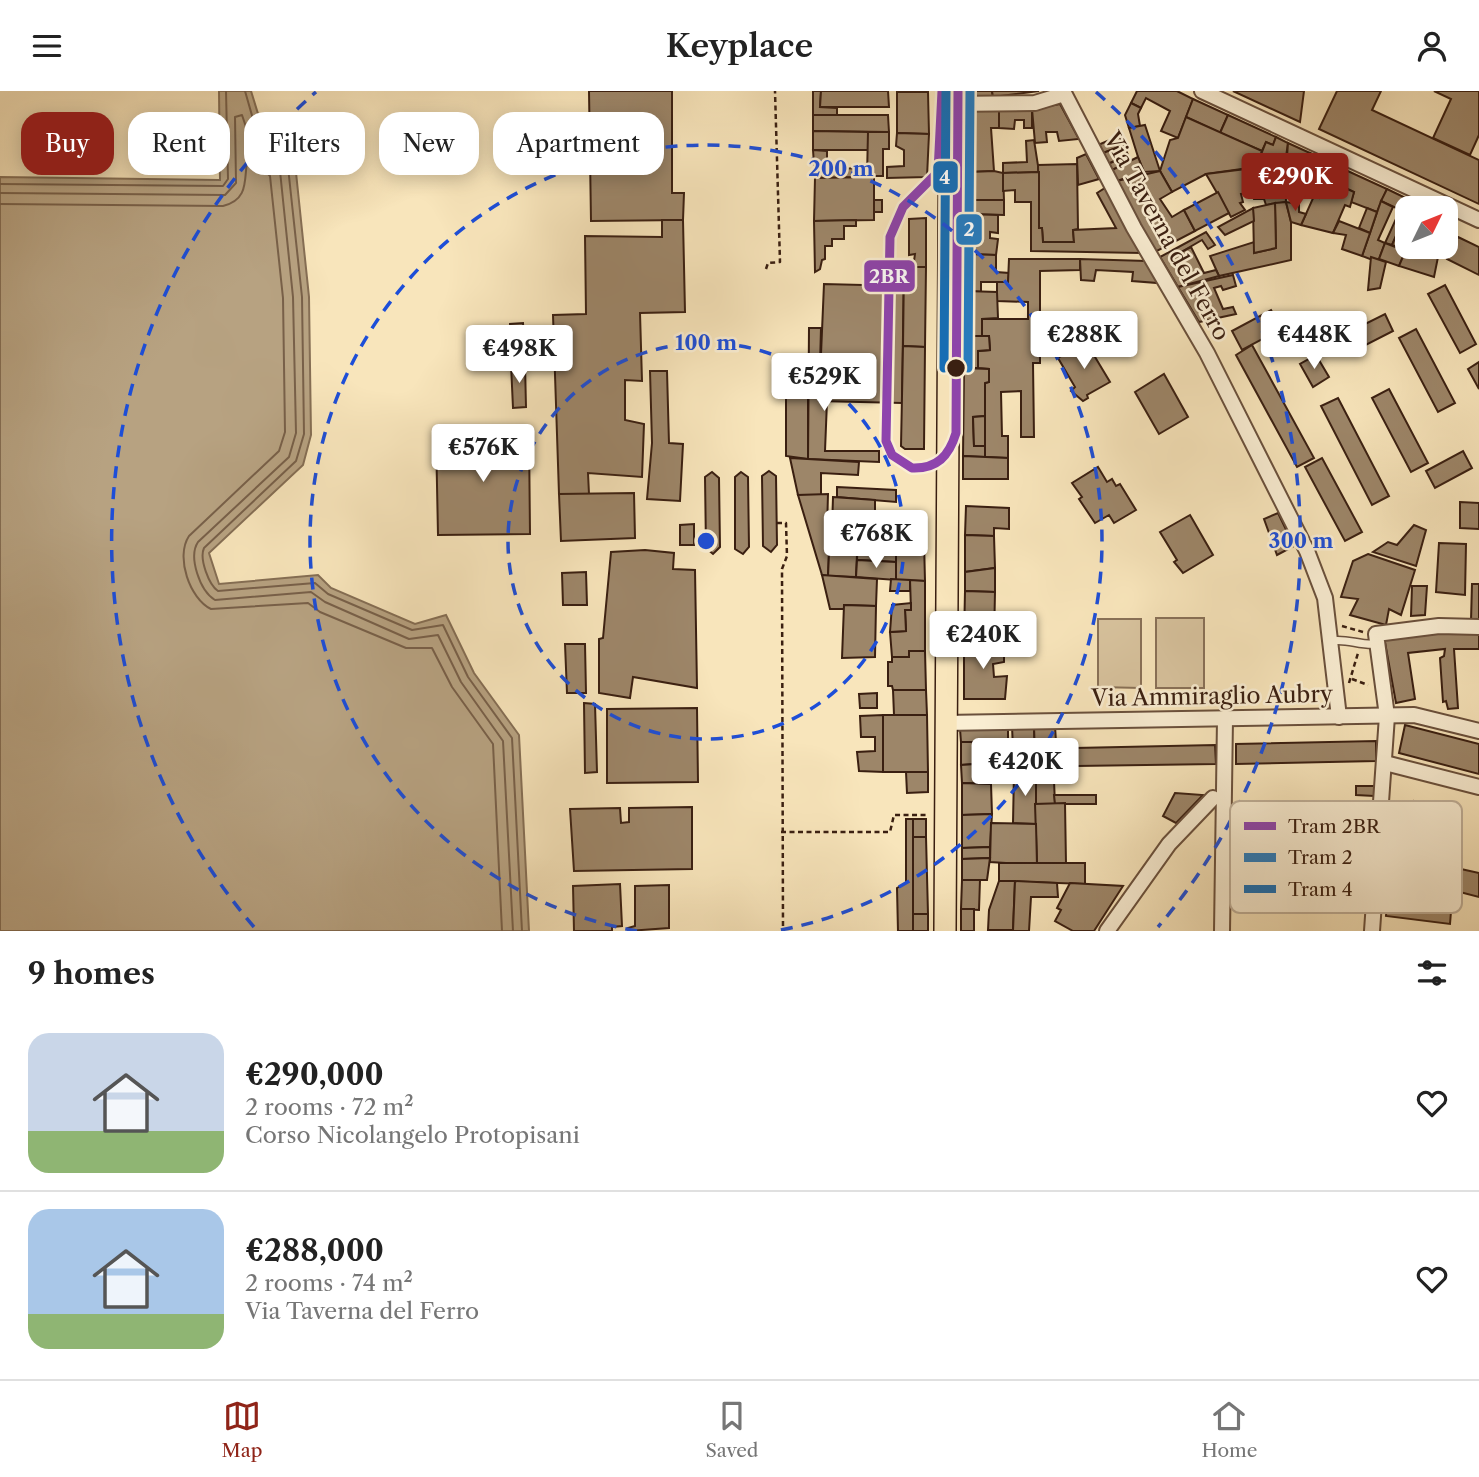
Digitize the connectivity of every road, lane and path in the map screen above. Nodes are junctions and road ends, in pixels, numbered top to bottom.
1 (775, 91) edge
2 (1202, 91) edge
3 (1064, 92) edge
4 (950, 98) edge
5 (1479, 220) edge
6 (766, 269) dead end
7 (777, 523) dead end
8 (1339, 625) dead end
9 (1479, 627) edge
10 (1375, 640) junction
11 (1331, 641) junction
12 (1361, 645) junction
13 (1345, 676) dead end
14 (1351, 678) junction
15 (1373, 687) dead end
16 (1347, 689) dead end
17 (1387, 716) junction
18 (1339, 717) junction
19 (1225, 719) junction
20 (944, 723) junction
21 (1479, 731) edge
22 (1385, 763) junction
23 (1479, 787) edge
24 (1213, 798) dead end
25 (1382, 801) edge
26 (933, 815) dead end
27 (781, 832) junction
28 (1373, 913) edge
29 (783, 931) edge
30 (945, 931) edge
31 (1107, 931) edge
32 (1222, 931) edge
33 (1372, 931) edge

1 - 6 path
2 - 5 street
3 - 4 street
3 - 11 street, Via Taverna del Ferro
4 - 20 main road
7 - 27 path
8 - 10 path
9 - 10 street
10 - 12 lane
10 - 17 street
11 - 12 lane
11 - 18 street, Via Taverna del Ferro
12 - 14 path
13 - 14 path
14 - 15 path
14 - 16 path
17 - 18 street, Via Ammiraglio Aubry
17 - 21 street, Via Ammiraglio Aubry
17 - 22 street
18 - 19 street, Via Ammiraglio Aubry
19 - 20 street, Via Ammiraglio Aubry
19 - 32 street
20 - 30 main road
22 - 23 street
22 - 25 street
24 - 31 street
26 - 27 path
27 - 29 path
28 - 33 street

